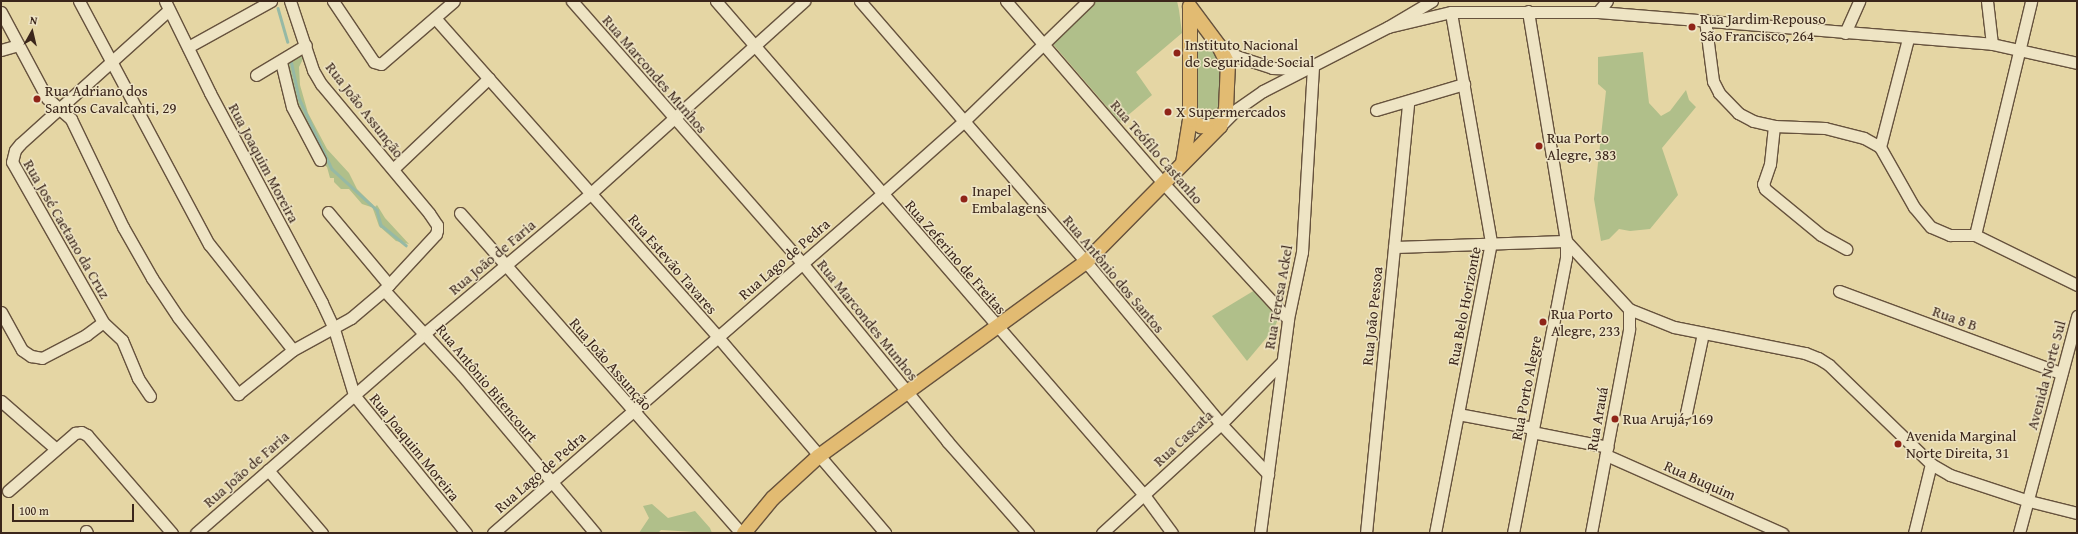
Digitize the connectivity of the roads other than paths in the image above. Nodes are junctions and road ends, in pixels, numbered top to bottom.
1 (79, 1) edge
2 (271, 1) edge
3 (290, 1) edge
4 (334, 1) edge
5 (454, 1) edge
6 (572, 1) edge
7 (716, 1) edge
8 (804, 1) edge
9 (860, 1) edge
10 (1006, 1) edge
11 (1088, 1) edge
12 (1432, 1) edge
13 (1607, 1) edge
14 (1859, 1) edge
15 (1987, 1) edge
16 (2031, 1) edge
17 (1189, 4) edge
18 (167, 5) edge
19 (1528, 11) junction
20 (1, 12) edge
21 (1451, 12) junction
22 (1598, 12) junction
23 (435, 18) junction
24 (1706, 20) junction
25 (1388, 27) junction
26 (1845, 33) junction
27 (1908, 39) junction
28 (1044, 44) junction
29 (1192, 44) junction
30 (1992, 44) junction
31 (18, 45) junction
32 (306, 45) junction
33 (755, 46) junction
34 (1220, 46) junction
35 (188, 48) junction
36 (1, 50) edge
37 (2020, 50) junction
38 (281, 62) junction
39 (111, 63) junction
40 (2077, 63) edge
41 (1309, 67) junction
42 (256, 74) dead end
43 (489, 78) junction
44 (1464, 84) junction
45 (1408, 102) junction
46 (58, 107) junction
47 (1376, 110) dead end
48 (673, 118) junction
49 (1190, 120) junction
50 (963, 122) junction
51 (1220, 126) junction
52 (1774, 126) junction
53 (1880, 147) junction
54 (320, 160) dead end
55 (1183, 163) junction
56 (392, 169) junction
57 (1164, 184) junction
58 (591, 193) junction
59 (882, 194) junction
60 (328, 212) dead end
61 (460, 213) dead end
62 (1975, 235) junction
63 (1566, 241) junction
64 (1492, 242) junction
65 (1394, 247) junction
66 (1846, 249) dead end
67 (802, 262) junction
68 (1086, 262) junction
69 (505, 265) junction
70 (2077, 285) edge
71 (386, 288) junction
72 (1838, 291) dead end
73 (1629, 309) junction
74 (1, 312) edge
75 (2077, 316) edge
76 (1288, 319) junction
77 (103, 322) junction
78 (998, 328) junction
79 (334, 329) junction
80 (425, 333) junction
81 (1703, 333) junction
82 (717, 336) junction
83 (293, 350) junction
84 (1282, 362) junction
85 (2061, 373) junction
86 (907, 392) junction
87 (354, 395) junction
88 (150, 396) dead end
89 (1, 401) edge
90 (633, 411) junction
91 (1686, 413) dead end
92 (1458, 414) junction
93 (1221, 424) junction
94 (1533, 430) junction
95 (56, 449) junction
96 (1607, 451) junction
97 (819, 456) junction
98 (1931, 464) junction
99 (268, 470) junction
100 (1268, 474) junction
101 (551, 482) junction
102 (8, 491) dead end
103 (1144, 495) junction
104 (2029, 501) junction
105 (2077, 513) edge
106 (172, 533) edge
107 (196, 533) edge
108 (322, 533) edge
109 (466, 533) edge
110 (492, 533) edge
111 (595, 533) edge
112 (741, 533) edge
113 (744, 533) edge
114 (885, 533) edge
115 (1028, 533) edge
116 (1102, 533) edge
117 (1172, 533) edge
118 (1260, 533) edge
119 (1366, 533) edge
120 (1435, 533) edge
121 (1513, 533) edge
122 (1591, 533) edge
123 (1782, 533) edge
124 (1914, 533) edge
125 (2019, 533) edge

1 - 39 street
2 - 35 street
3 - 32 street, Rua João Assunção
4 - 23 street
5 - 23 street
6 - 48 street, Rua Marcondes Munhos
7 - 33 street, Rua Zeferino de Freitas
8 - 33 street, Rua João de Faria
9 - 50 street, Rua Antônio dos Santos
10 - 28 street, Rua Teófilo Castanho
11 - 28 street, Rua Lago de Pedra
12 - 25 street
13 - 22 street
14 - 26 street
15 - 30 street
16 - 37 street
17 - 29 main road
17 - 34 main road
18 - 35 street, Rua Joaquim Moreira
18 - 39 street, Rua José Caetano da Cruz
19 - 21 street
19 - 22 street
19 - 63 street, Rua Porto Alegre
20 - 31 street
21 - 25 street
21 - 44 street, Rua Belo Horizonte
22 - 24 street
23 - 43 street, Rua Estevão Tavares
24 - 26 street
24 - 52 street
25 - 41 street
26 - 27 street
27 - 30 street
27 - 53 street
28 - 50 street, Rua Lago de Pedra
28 - 57 street, Rua Teófilo Castanho
29 - 34 main road
29 - 49 main road
30 - 37 street
31 - 36 street
31 - 46 street
32 - 38 street
32 - 56 street, Rua João Assunção
33 - 48 street, Rua João de Faria
33 - 59 street, Rua Zeferino de Freitas
34 - 41 street
34 - 51 main road
35 - 79 street, Rua Joaquim Moreira
37 - 40 street
37 - 62 street
38 - 42 street
38 - 54 street
39 - 46 street, Rua José Caetano da Cruz
39 - 83 street
41 - 51 street
41 - 76 street, Rua Teresa Ackel
43 - 56 street
43 - 58 street, Rua Estevão Tavares
44 - 45 street
44 - 64 street, Rua Belo Horizonte
45 - 47 street
45 - 65 street, Rua João Pessoa
46 - 77 street, Rua José Caetano da Cruz
46 - 83 street
48 - 58 street, Rua João de Faria
48 - 67 street, Rua Marcondes Munhos
49 - 51 main road
49 - 55 main road
50 - 59 street, Rua Lago de Pedra
50 - 68 street, Rua Antônio dos Santos
51 - 55 main road
52 - 53 street
52 - 66 street
53 - 62 street
55 - 57 main road
56 - 71 street, Rua João Assunção
57 - 68 main road
57 - 76 street, Rua Teófilo Castanho
58 - 69 street, Rua João de Faria
58 - 82 street, Rua Estevão Tavares
59 - 67 street, Rua Lago de Pedra
59 - 78 street, Rua Zeferino de Freitas
60 - 71 street, Rua Antônio Bitencourt
61 - 69 street, Rua João Assunção
62 - 70 street
63 - 64 street
63 - 73 street
63 - 94 street, Rua Porto Alegre
64 - 65 street
64 - 92 street, Rua Belo Horizonte
65 - 119 street, Rua João Pessoa
67 - 82 street, Rua Lago de Pedra
67 - 86 street, Rua Marcondes Munhos
68 - 78 main road
68 - 93 street, Rua Antônio dos Santos
69 - 80 street, Rua João de Faria
69 - 90 street, Rua João Assunção
71 - 79 street
71 - 80 street, Rua Antônio Bitencourt
72 - 85 street, Rua 8 B
73 - 81 street
73 - 96 street, Rua Arauá
74 - 77 street
75 - 85 street, Avenida Norte Sul
76 - 84 street, Rua Teresa Ackel
77 - 88 street, Rua José Caetano da Cruz
78 - 86 main road
78 - 103 street, Rua Zeferino de Freitas
79 - 83 street
79 - 87 street, Rua Joaquim Moreira
80 - 87 street, Rua João de Faria
80 - 101 street, Rua Antônio Bitencourt
81 - 91 street
81 - 98 street
82 - 90 street, Rua Lago de Pedra
82 - 97 street, Rua Estevão Tavares
84 - 93 street, Rua Cascata
84 - 100 street, Rua Teresa Ackel
85 - 104 street, Avenida Norte Sul
86 - 97 main road
86 - 115 street, Rua Marcondes Munhos
87 - 99 street, Rua João de Faria
87 - 109 street, Rua Joaquim Moreira
89 - 95 street
90 - 101 street, Rua Lago de Pedra
90 - 112 street, Rua João Assunção
92 - 94 street, Rua Buquim
92 - 120 street, Rua Belo Horizonte
93 - 100 street, Rua Antônio dos Santos
93 - 103 street, Rua Cascata
94 - 96 street, Rua Buquim
94 - 121 street, Rua Porto Alegre
95 - 102 street
95 - 106 street
96 - 122 street, Rua Arauá
96 - 123 street, Rua Buquim
97 - 113 main road
97 - 114 street, Rua Estevão Tavares
98 - 104 street
98 - 124 street
99 - 107 street, Rua João de Faria
99 - 108 street
100 - 118 street, Rua Teresa Ackel
101 - 110 street, Rua Lago de Pedra
101 - 111 street, Rua Antônio Bitencourt
103 - 116 street, Rua Cascata
103 - 117 street, Rua Zeferino de Freitas
104 - 105 street
104 - 125 street, Avenida Norte Sul

